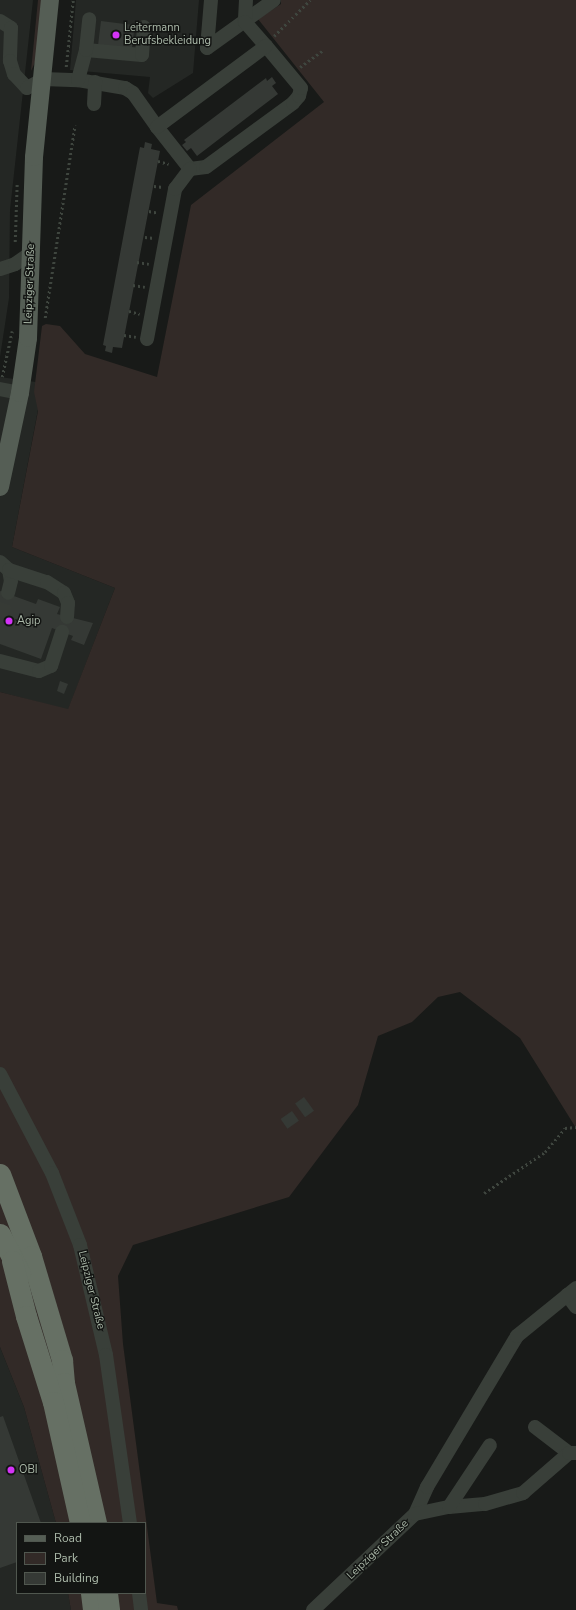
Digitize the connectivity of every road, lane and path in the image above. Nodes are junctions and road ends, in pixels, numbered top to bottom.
1 (50, 0) edge
2 (73, 0) edge
3 (211, 0) edge
4 (246, 0) edge
5 (274, 0) edge
6 (310, 0) edge
7 (89, 19) dead end
8 (0, 21) edge
9 (245, 22) junction
10 (144, 27) dead end
11 (266, 46) junction
12 (86, 50) junction
13 (323, 50) dead end
14 (290, 74) junction
15 (43, 79) junction
16 (71, 79) junction
17 (95, 82) junction
18 (94, 104) dead end
19 (75, 125) dead end
20 (157, 127) junction
21 (190, 169) junction
22 (32, 252) junction
23 (0, 269) edge
24 (45, 318) dead end
25 (148, 339) dead end
26 (0, 389) edge
27 (20, 393) junction
28 (0, 487) edge
29 (4, 566) edge
30 (8, 593) tunnel mouth
31 (67, 617) dead end
32 (62, 632) dead end
33 (0, 661) edge
34 (0, 1074) edge
35 (576, 1128) edge
36 (0, 1174) edge
37 (484, 1193) dead end
38 (0, 1234) edge
39 (6, 1266) edge
40 (571, 1292) edge
41 (576, 1306) edge
42 (64, 1383) junction
43 (535, 1427) dead end
44 (490, 1445) dead end
45 (573, 1453) edge
46 (449, 1507) junction
47 (415, 1514) junction
48 (80, 1522) edge
49 (96, 1522) edge
50 (130, 1522) edge
51 (91, 1594) edge
52 (107, 1594) edge
53 (139, 1594) edge
54 (93, 1610) edge
55 (109, 1610) edge
56 (141, 1610) edge
57 (313, 1610) edge

1 - 15 main road, Leipziger Straße
2 - 16 path
3 - 9 street
4 - 9 street
5 - 9 street
6 - 11 path
7 - 12 street
8 - 15 street
9 - 11 street
10 - 12 street
11 - 14 street
11 - 20 street
12 - 16 street
13 - 14 path
14 - 21 street
15 - 16 street
15 - 22 main road, Leipziger Straße
16 - 17 street
17 - 18 street
17 - 20 street
19 - 24 path
20 - 21 street
21 - 25 street
22 - 23 street
22 - 27 main road, Leipziger Straße
26 - 27 street
27 - 28 main road, Leipziger Straße
29 - 30 street
29 - 31 street
32 - 33 street
34 - 50 street, Leipziger Straße
35 - 37 path
36 - 42 highway
38 - 39 highway
39 - 42 highway
39 - 48 highway
40 - 41 street
40 - 47 street
42 - 49 highway
43 - 45 street
44 - 46 street
45 - 46 street, Leipziger Straße
46 - 47 street, Leipziger Straße
47 - 57 street, Leipziger Straße
51 - 54 highway
52 - 55 highway
53 - 56 street

